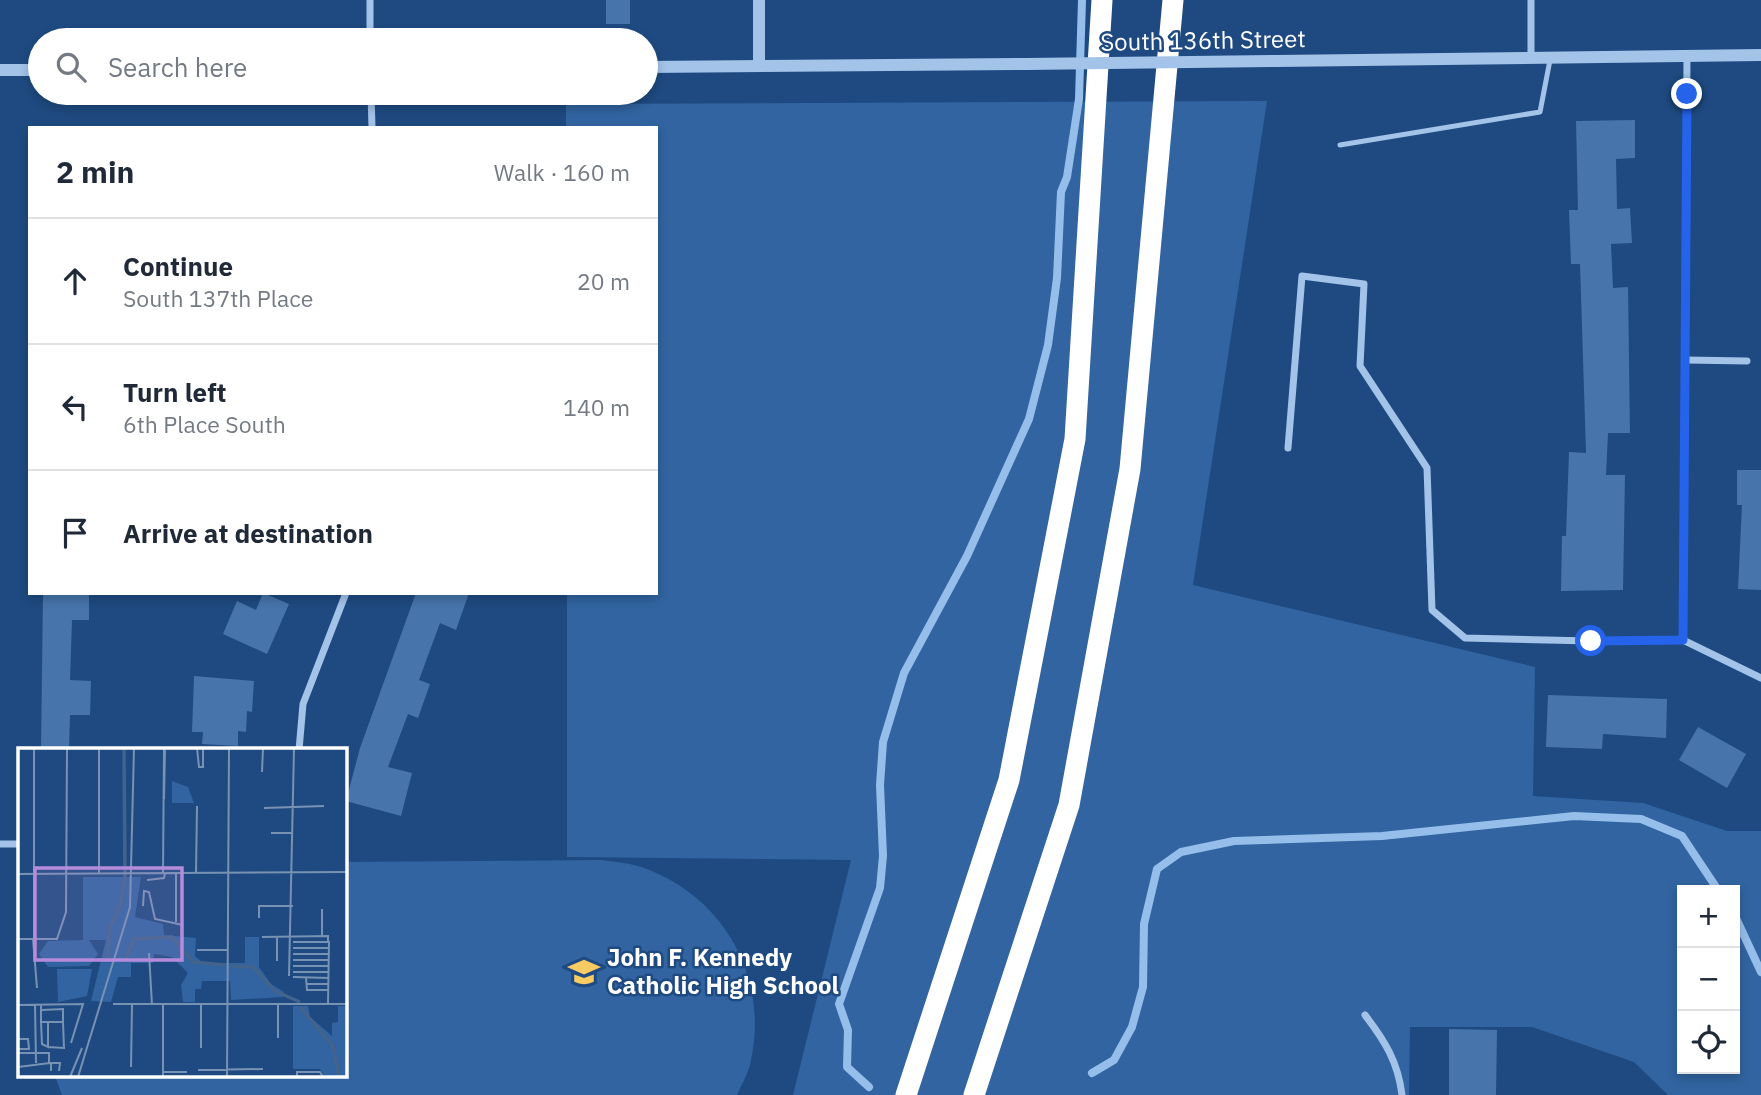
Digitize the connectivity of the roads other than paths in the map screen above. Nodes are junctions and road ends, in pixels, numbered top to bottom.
1 (370, 0) edge
2 (759, 0) edge
3 (1102, 0) edge
4 (1173, 0) edge
5 (1531, 0) edge
6 (370, 28) edge
7 (1761, 55) edge
8 (1687, 56) junction
9 (1531, 60) junction
10 (1550, 60) junction
11 (759, 65) junction
12 (658, 67) edge
13 (0, 70) edge
14 (28, 70) edge
15 (371, 105) edge
16 (372, 126) edge
17 (1340, 145) dead end
18 (1686, 360) junction
19 (1747, 361) dead end
20 (1288, 448) dead end
21 (345, 595) edge
22 (1683, 640) junction
23 (1761, 678) edge
24 (299, 748) edge
25 (0, 844) edge
26 (18, 844) edge
27 (1365, 1015) dead end
28 (906, 1095) edge
29 (974, 1095) edge
30 (1402, 1095) edge

1 - 6 street
2 - 11 street
3 - 28 highway
4 - 29 highway
5 - 9 street
7 - 8 street, South 136th Street
8 - 10 street, South 136th Street
8 - 18 street
9 - 10 street, South 136th Street
9 - 11 street, South 136th Street, bridge
10 - 17 lane
11 - 12 street, South 136th Street
13 - 14 street
15 - 16 street
18 - 19 street
18 - 22 street
20 - 22 street
21 - 24 street
22 - 23 street
25 - 26 street
27 - 30 street

